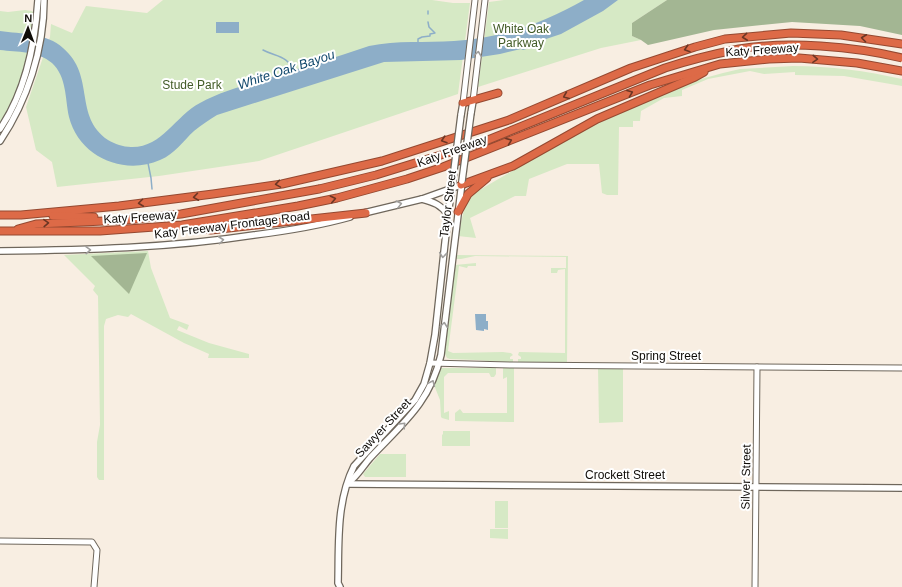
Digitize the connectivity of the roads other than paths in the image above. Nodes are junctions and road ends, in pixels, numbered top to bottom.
1 (474, 0) edge
2 (485, 0) edge
3 (41, 3) edge
4 (902, 44) edge
5 (902, 58) edge
6 (710, 67) junction
7 (902, 71) edge
8 (22, 93) junction
9 (498, 93) dead end
10 (473, 97) junction
11 (463, 99) junction
12 (0, 129) edge
13 (0, 141) edge
14 (490, 175) junction
15 (462, 183) junction
16 (452, 187) junction
17 (422, 199) junction
18 (180, 212) junction
19 (458, 212) junction
20 (366, 213) junction
21 (0, 215) edge
22 (21, 215) junction
23 (448, 215) junction
24 (183, 225) junction
25 (0, 231) edge
26 (8, 231) junction
27 (0, 251) edge
28 (439, 298) junction
29 (448, 298) junction
30 (430, 363) junction
31 (439, 363) junction
32 (757, 367) junction
33 (902, 368) edge
34 (348, 484) junction
35 (756, 487) junction
36 (902, 488) edge
37 (0, 541) edge
38 (95, 586) edge
39 (338, 586) edge
40 (755, 587) edge

1 - 11 street, Taylor Street
10 -> 2 street, Taylor Street
3 - 8 main road
4 -> 22 highway, Katy Freeway
5 - 18 highway, bridge
6 -> 7 highway, Katy Freeway
6 - 14 highway
24 -> 6 highway, Katy Freeway
8 - 12 main road
8 - 13 main road
9 - 10 highway
10 - 11 highway
10 - 15 main road, Taylor Street, bridge
11 - 16 main road, Taylor Street, bridge
14 - 15 highway
14 - 19 highway
15 - 16 main road, Katy Freeway Frontage Road
15 - 19 main road, Taylor Street
16 - 17 main road, Katy Freeway Frontage Road
16 - 23 main road, Taylor Street
20 -> 17 main road, Katy Freeway Frontage Road
17 - 23 main road
18 - 22 highway
26 -> 18 highway
19 - 29 main road, Taylor Street
20 - 24 highway
27 -> 20 main road, Katy Freeway Frontage Road
21 - 22 highway, Katy Freeway
23 -> 28 main road, Taylor Street
24 - 26 highway, Katy Freeway
25 - 26 highway, Katy Freeway
28 - 29 main road
28 - 30 main road, Taylor Street
31 -> 29 main road, Taylor Street
30 - 31 street, Spring Street
30 - 34 main road, Sawyer Street
31 - 32 street, Spring Street
34 -> 31 main road, Sawyer Street
32 - 33 street, Spring Street
32 - 35 street, Silver Street
34 - 35 main road, Crockett Street
34 - 39 main road, Sawyer Street
35 - 36 main road, Crockett Street
35 - 40 street, Silver Street
37 - 38 street

